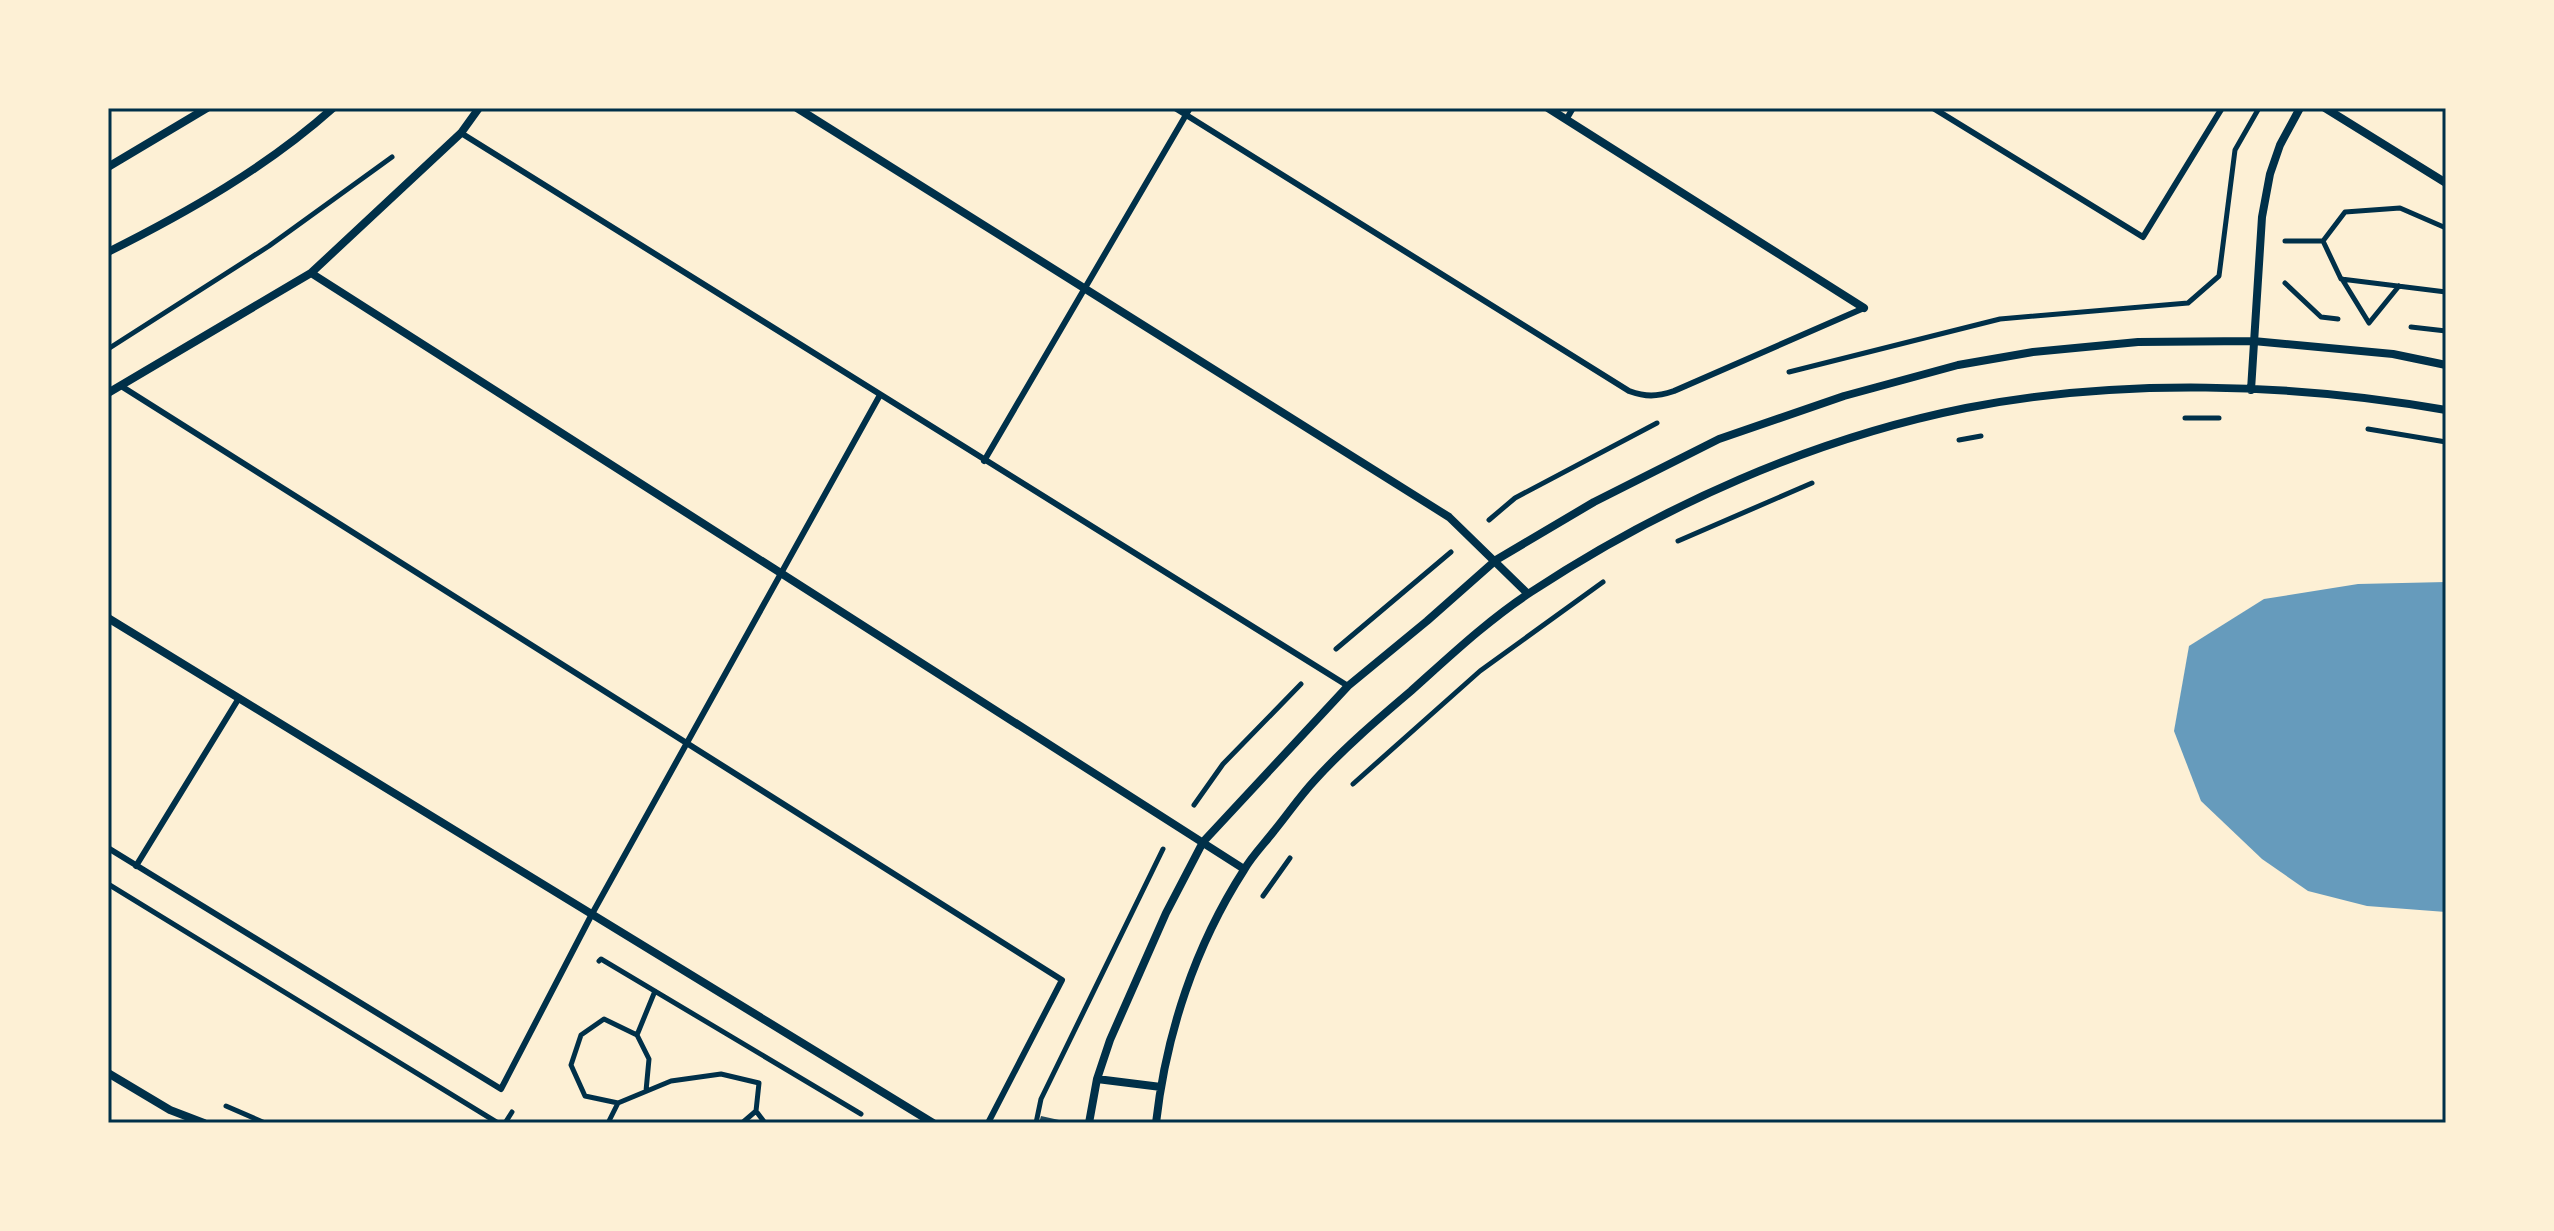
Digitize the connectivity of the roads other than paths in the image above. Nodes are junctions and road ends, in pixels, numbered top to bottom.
1 (207, 108) edge
2 (333, 108) edge
3 (479, 108) edge
4 (797, 108) edge
5 (1175, 108) edge
6 (1548, 108) edge
7 (1573, 108) edge
8 (1933, 108) edge
9 (2222, 108) edge
10 (2300, 108) edge
11 (2325, 108) edge
12 (1188, 112) edge
13 (1566, 120) junction
14 (461, 133) junction
15 (108, 167) edge
16 (2446, 183) edge
17 (108, 252) edge
18 (311, 273) junction
19 (1085, 289) junction
20 (1864, 308) joint
21 (2253, 341) junction
22 (2446, 365) edge
23 (121, 386) junction
24 (2251, 390) junction
25 (108, 393) edge
26 (880, 395) junction
27 (2446, 410) edge
28 (984, 461) junction
29 (1496, 560) junction
30 (780, 573) junction
31 (1528, 594) junction
32 (108, 618) edge
33 (1348, 686) junction
34 (239, 698) junction
35 (687, 741) junction
36 (1203, 842) junction
37 (108, 848) edge
38 (136, 866) junction
39 (1244, 869) junction
40 (592, 914) junction
41 (108, 1073) edge
42 (1097, 1079) junction
43 (1161, 1087) junction
44 (204, 1123) edge
45 (933, 1123) edge
46 (988, 1123) edge
47 (1089, 1123) edge
48 (1156, 1123) edge

1 - 15 street
2 - 17 street
3 - 14 street
4 - 19 street
5 - 12 lane
6 - 13 street
7 - 13 lane
8 - 9 lane
10 - 21 street
11 - 16 street
12 - 19 lane
12 - 20 lane
13 - 20 street
14 - 18 street
14 - 26 lane
18 - 23 street
18 - 30 street
19 - 28 lane
19 - 29 street
21 - 22 street
21 - 24 street
21 - 29 street
23 - 25 street
23 - 35 lane
24 - 27 street
24 - 31 street
26 - 28 lane
26 - 30 lane
28 - 33 lane
29 - 31 street
29 - 33 street
30 - 35 lane
30 - 36 street
31 - 39 street
32 - 34 street
33 - 36 street
34 - 38 lane
34 - 40 street
35 - 40 lane
35 - 46 lane
36 - 39 street
36 - 42 street
37 - 38 lane
38 - 40 lane
39 - 43 street
40 - 45 street
41 - 44 street
42 - 43 street
42 - 47 street
43 - 48 street

